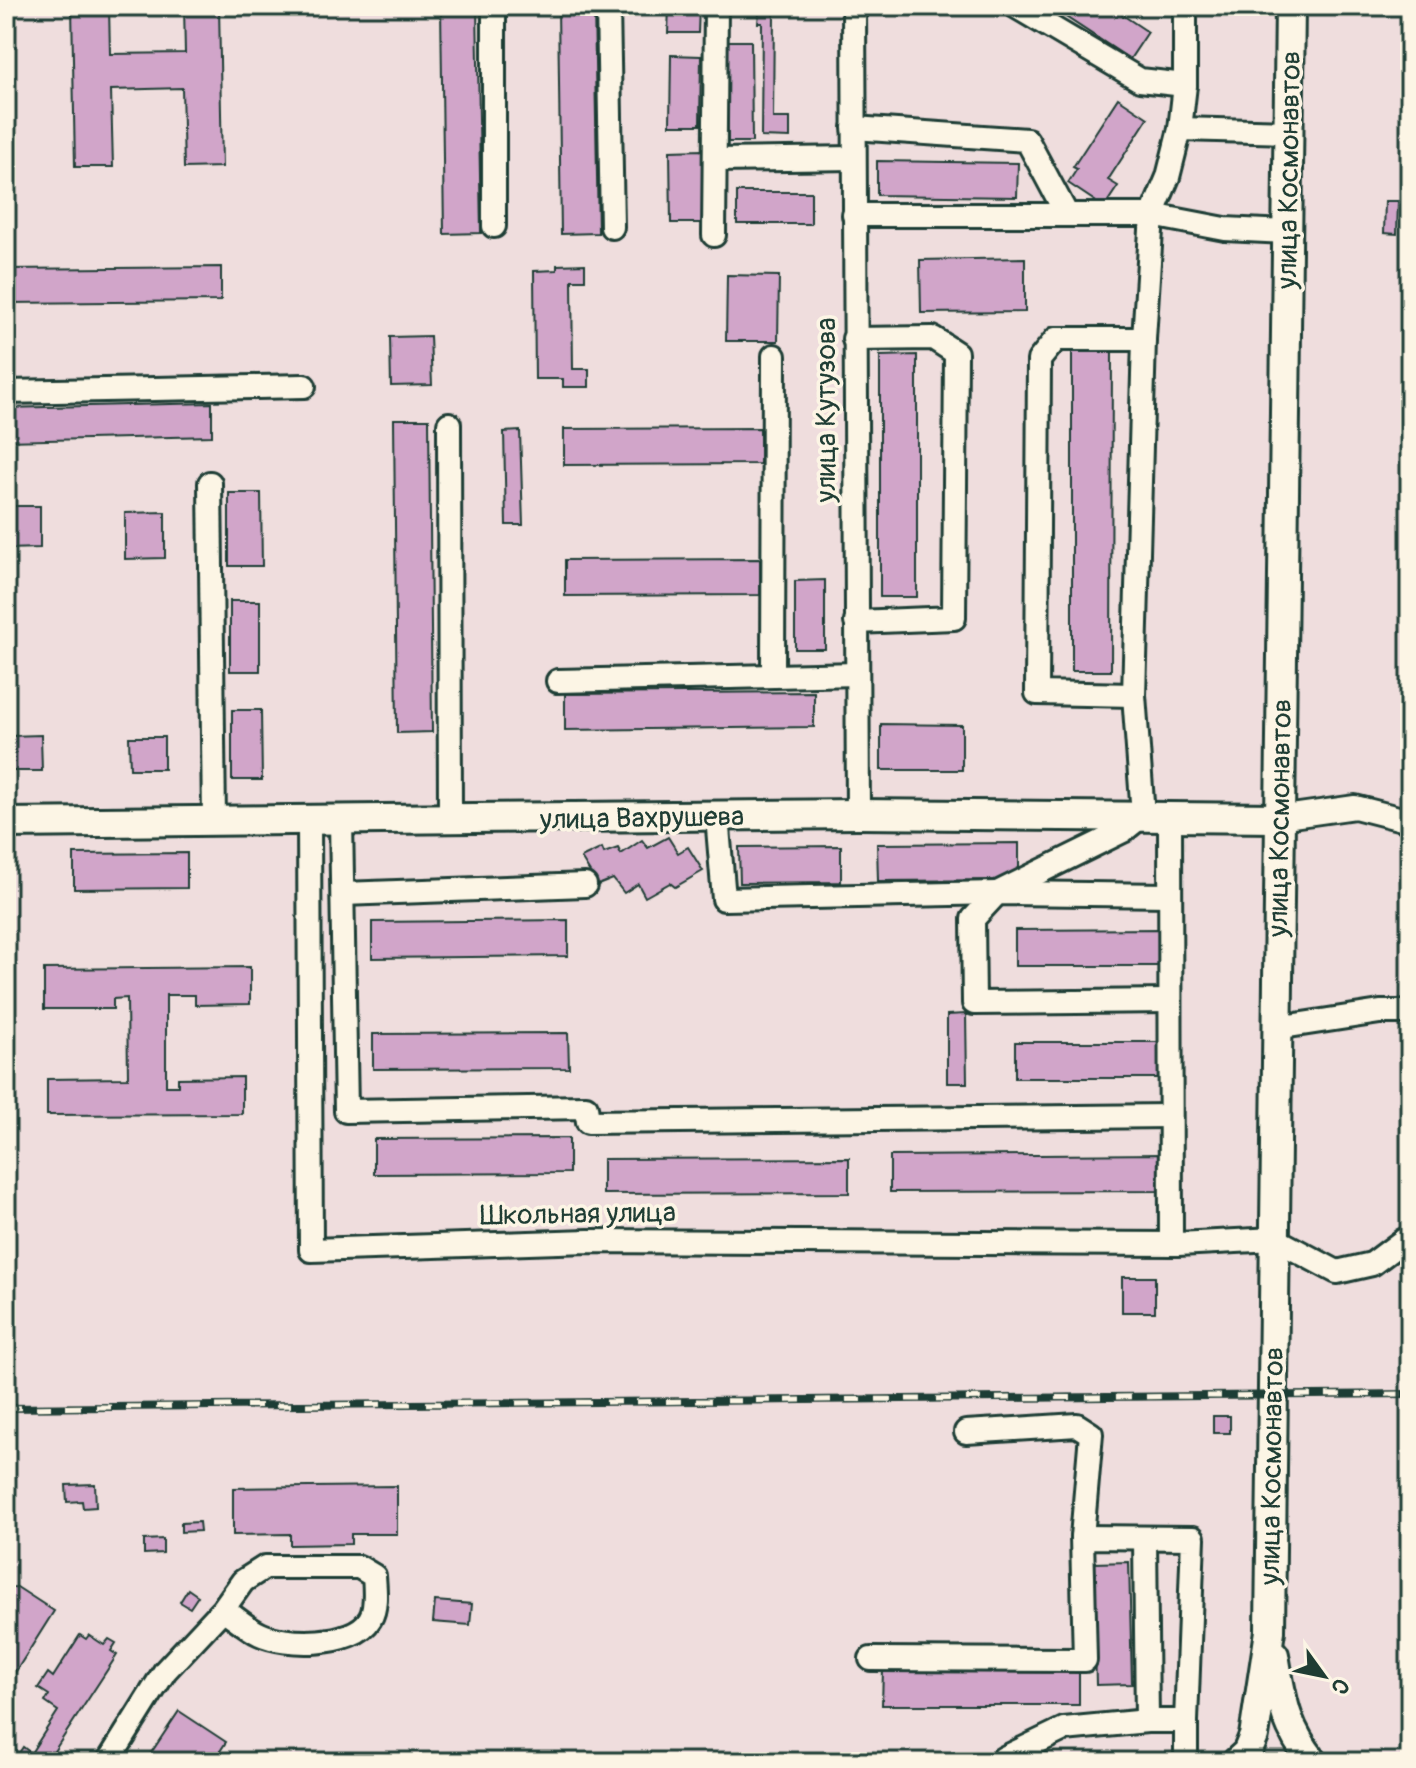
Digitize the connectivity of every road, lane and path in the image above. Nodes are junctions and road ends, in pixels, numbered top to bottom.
1 (494, 6) edge
2 (608, 6) edge
3 (716, 6) edge
4 (854, 6) edge
5 (1015, 6) edge
6 (1185, 6) edge
7 (1290, 6) edge
8 (1185, 85) junction
9 (854, 128) junction
10 (1180, 129) junction
11 (1288, 132) junction
12 (854, 158) junction
13 (715, 160) junction
14 (854, 215) junction
15 (1067, 215) junction
16 (1152, 215) junction
17 (494, 226) dead end
18 (612, 227) dead end
19 (1287, 232) junction
20 (714, 235) dead end
21 (854, 339) junction
22 (1144, 339) junction
23 (774, 356) dead end
24 (304, 386) dead end
25 (6, 392) edge
26 (449, 424) dead end
27 (210, 483) dead end
28 (856, 622) junction
29 (857, 674) junction
30 (773, 676) junction
31 (558, 681) dead end
32 (1134, 695) junction
33 (858, 814) junction
34 (717, 816) junction
35 (1157, 816) junction
36 (1278, 818) junction
37 (450, 819) junction
38 (341, 820) junction
39 (214, 821) junction
40 (309, 821) junction
41 (1410, 821) edge
42 (6, 823) edge
43 (585, 885) dead end
44 (997, 893) junction
45 (343, 894) junction
46 (1170, 895) junction
47 (1169, 1001) junction
48 (1410, 1012) edge
49 (1276, 1028) junction
50 (1169, 1116) junction
51 (1275, 1239) junction
52 (1410, 1240) edge
53 (1171, 1244) junction
54 (966, 1432) dead end
55 (1082, 1537) junction
56 (1145, 1538) junction
57 (223, 1609) junction
58 (1270, 1631) junction
59 (871, 1659) dead end
60 (1147, 1721) junction
61 (1186, 1721) junction
62 (108, 1762) edge
63 (1004, 1762) edge
64 (1186, 1762) edge
65 (1237, 1762) edge
66 (1313, 1762) edge

1 - 17 street
2 - 18 street
3 - 13 street
4 - 9 street, улица Кутузова
5 - 8 street
6 - 8 street
7 - 11 main road, улица Космонавтов
8 - 10 street
9 - 12 street, улица Кутузова
9 - 15 street
10 - 11 street
10 - 16 street
11 - 19 main road, улица Космонавтов
12 - 13 street
12 - 14 street, улица Кутузова
13 - 20 street
14 - 15 street
14 - 21 street, улица Кутузова
15 - 16 street
16 - 19 street
16 - 22 street
19 - 36 main road, улица Космонавтов
21 - 28 street, улица Кутузова
21 - 28 street
22 - 32 street
22 - 32 street
23 - 30 street
24 - 25 street
26 - 37 street
27 - 39 street
28 - 29 street, улица Кутузова
29 - 30 street
29 - 33 street, улица Кутузова
30 - 31 street
32 - 35 street
33 - 34 main road, улица Вахрушева
33 - 35 main road, улица Вахрушева
34 - 37 main road, улица Вахрушева
34 - 44 street
35 - 36 main road, улица Вахрушева
35 - 44 street
35 - 46 street
36 - 41 street
36 - 49 main road, улица Космонавтов
37 - 38 main road, улица Вахрушева
38 - 40 main road, улица Вахрушева
38 - 45 street
39 - 40 main road, улица Вахрушева
39 - 42 main road, улица Вахрушева
40 - 53 street, Школьная улица
43 - 45 street
44 - 46 street
44 - 47 street
45 - 50 street
46 - 47 street
47 - 50 street
48 - 49 street
49 - 51 main road, улица Космонавтов
50 - 53 street
51 - 52 street
51 - 53 street, Школьная улица
51 - 58 main road, улица Космонавтов
54 - 55 street
55 - 56 street
55 - 59 street
56 - 60 street
56 - 61 street
57 - 57 street
57 - 62 street
58 - 65 main road
58 - 66 main road
60 - 61 street
60 - 63 street
61 - 64 street

